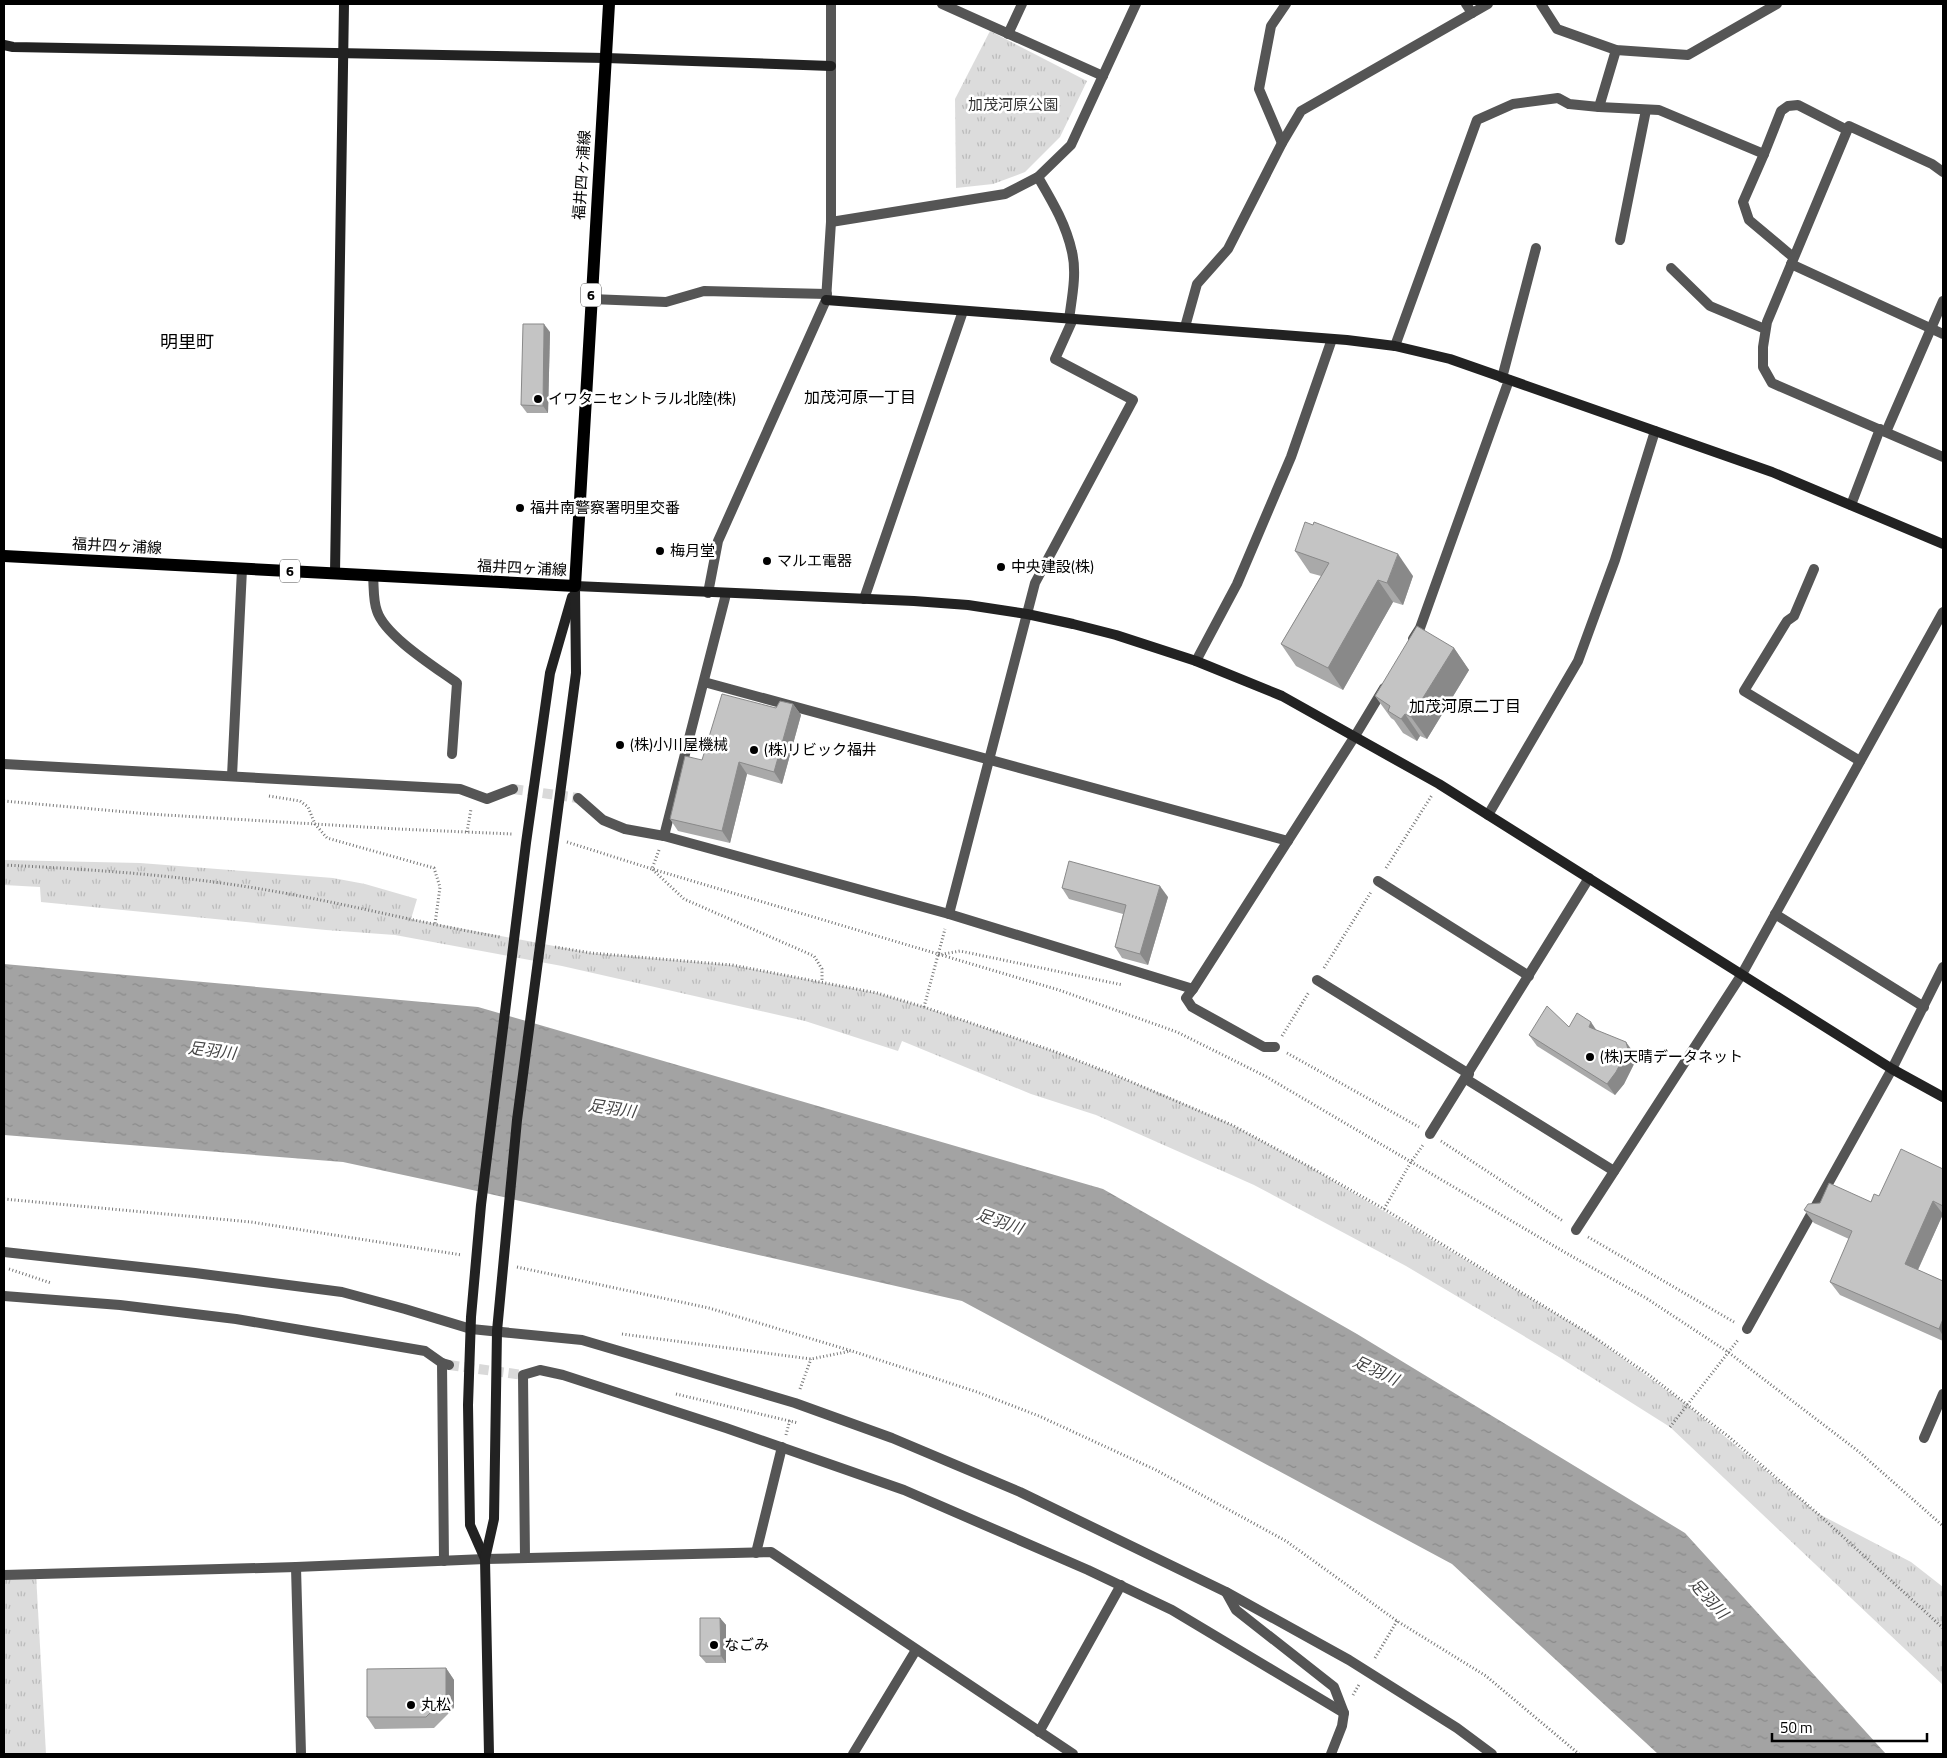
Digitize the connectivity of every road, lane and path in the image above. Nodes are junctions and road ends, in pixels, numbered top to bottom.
1 (344, 4) edge
2 (609, 4) edge
3 (831, 4) edge
4 (942, 4) edge
5 (1022, 4) edge
6 (1136, 4) edge
7 (1284, 4) edge
8 (1488, 4) edge
9 (1541, 4) edge
10 (1777, 4) edge
11 (1469, 8) edge
12 (1008, 34) junction
13 (4, 45) edge
14 (1616, 50) junction
15 (344, 54) junction
16 (606, 58) junction
17 (831, 66) junction
18 (1103, 76) junction
19 (1598, 107) junction
20 (1646, 110) junction
21 (1847, 130) junction
22 (1282, 142) junction
23 (1764, 154) junction
24 (1943, 172) edge
25 (1038, 177) junction
26 (831, 222) junction
27 (1620, 240) dead end
28 (1536, 248) dead end
29 (1792, 261) junction
30 (1672, 268) dead end
31 (827, 297) junction
32 (591, 299) junction
33 (1943, 301) edge
34 (963, 311) junction
35 (1071, 319) junction
36 (1185, 328) junction
37 (1765, 329) junction
38 (1931, 329) junction
39 (1943, 334) edge
40 (1332, 339) junction
41 (1395, 346) junction
42 (1506, 379) junction
43 (1655, 431) junction
44 (1883, 431) junction
45 (1943, 457) edge
46 (1851, 505) junction
47 (1943, 544) edge
48 (4, 556) edge
49 (242, 569) junction
50 (1814, 569) dead end
51 (335, 573) junction
52 (373, 576) junction
53 (575, 586) junction
54 (708, 592) junction
55 (726, 594) junction
56 (864, 599) junction
57 (1943, 612) edge
58 (1027, 614) junction
59 (1410, 644) edge
60 (1196, 661) junction
61 (1390, 678) edge
62 (704, 682) junction
63 (1355, 736) junction
64 (452, 754) dead end
65 (989, 760) junction
66 (1860, 761) junction
67 (4, 764) edge
68 (232, 776) junction
69 (1439, 784) junction
70 (513, 790) tunnel mouth
71 (262, 794) dead end
72 (473, 794) junction
73 (578, 798) tunnel mouth
74 (4, 801) edge
75 (1488, 815) junction
76 (315, 824) junction
77 (467, 832) junction
78 (513, 834) dead end
79 (664, 836) junction
80 (1288, 841) junction
81 (567, 842) dead end
82 (4, 865) edge
83 (652, 869) junction
84 (1589, 878) junction
85 (1378, 881) junction
86 (949, 914) junction
87 (1775, 914) junction
88 (435, 924) junction
89 (504, 938) dead end
90 (549, 946) dead end
91 (938, 955) junction
92 (1943, 968) edge
93 (1742, 974) junction
94 (1529, 976) junction
95 (1317, 980) junction
96 (822, 982) junction
97 (1131, 987) dead end
98 (1193, 989) junction
99 (924, 1007) junction
100 (1924, 1007) junction
101 (1275, 1047) junction
102 (1892, 1070) junction
103 (1467, 1076) junction
104 (1943, 1097) edge
105 (1430, 1134) junction
106 (1410, 1162) junction
107 (1614, 1171) junction
108 (4, 1199) edge
109 (1384, 1210) junction
110 (1576, 1230) junction
111 (4, 1252) edge
112 (467, 1256) dead end
113 (514, 1266) dead end
114 (4, 1296) edge
115 (471, 1329) junction
116 (1747, 1329) joint
117 (497, 1331) junction
118 (615, 1334) dead end
119 (852, 1351) junction
120 (1728, 1352) junction
121 (666, 1392) dead end
122 (1943, 1394) edge
123 (1687, 1405) junction
124 (800, 1423) dead end
125 (1670, 1427) dead end
126 (1924, 1438) dead end
127 (782, 1447) junction
128 (1943, 1526) edge
129 (756, 1553) junction
130 (525, 1558) junction
131 (485, 1559) junction
132 (444, 1561) junction
133 (296, 1567) junction
134 (4, 1575) edge
135 (1121, 1585) junction
136 (1226, 1592) junction
137 (1397, 1621) junction
138 (1943, 1628) edge
139 (916, 1650) junction
140 (1366, 1671) junction
141 (1344, 1713) junction
142 (1039, 1732) junction
143 (301, 1754) edge
144 (489, 1754) edge
145 (853, 1754) edge
146 (1072, 1754) edge
147 (1331, 1754) edge
148 (1492, 1754) edge
149 (1579, 1754) edge

1 - 15 street
2 - 16 main road, 福井四ヶ浦線 / 6
3 - 17 street
4 - 12 street
5 - 12 street
6 - 18 street
7 - 22 street
8 - 11 street
9 - 14 street
10 - 14 street
11 - 22 street
12 - 18 street
13 - 15 street
14 - 19 street
15 - 16 street
15 - 51 street
16 - 17 street
16 - 32 main road, 福井四ヶ浦線 / 6
17 - 26 street
18 - 25 street
19 - 20 street
19 - 41 street
20 - 23 street
20 - 27 street
21 - 23 street
21 - 24 street
21 - 29 street
22 - 36 street
23 - 29 street
25 - 26 street
25 - 35 street
26 - 31 street
28 - 42 street
29 - 37 street
29 - 38 street
30 - 37 street
31 - 32 street
31 - 34 street
31 - 54 street
32 - 53 main road, 福井四ヶ浦線 / 6
33 - 38 street
34 - 35 street
34 - 56 street
35 - 36 street
35 - 58 street
36 - 40 street
37 - 44 street
38 - 39 street
38 - 44 street
40 - 41 street
40 - 60 street
41 - 42 street
42 - 43 street
42 - 59 street
43 - 46 street
43 - 75 street
44 - 45 street
44 - 46 street
46 - 47 street
48 - 49 main road, 福井四ヶ浦線 / 6
49 - 51 main road, 福井四ヶ浦線 / 6
49 - 68 street
50 - 66 street
51 - 52 main road, 福井四ヶ浦線 / 6
52 - 53 main road, 福井四ヶ浦線 / 6
52 - 64 street
53 - 54 street
53 - 115 street
53 - 117 street
54 - 55 street
55 - 56 street
55 - 62 street
56 - 58 street
57 - 66 street
58 - 60 street
58 - 65 street
60 - 63 street
61 - 63 street
62 - 65 street
62 - 79 street
63 - 69 street
63 - 80 street
65 - 80 street
65 - 86 street
66 - 87 street
67 - 68 street
68 - 72 street
69 - 75 street
69 - 85 path
70 - 72 street
71 - 76 path
72 - 77 path
73 - 79 street
74 - 76 path
75 - 84 street
76 - 77 path
76 - 88 path
77 - 78 path
79 - 86 street
80 - 98 street
81 - 83 path
82 - 88 path
83 - 91 path
83 - 96 path
84 - 93 street
84 - 94 street
85 - 94 street
85 - 95 path
86 - 91 path
86 - 98 street
87 - 93 street
87 - 100 street
88 - 89 path
90 - 96 path
91 - 97 path
91 - 99 path
91 - 106 path
92 - 100 street
93 - 102 street
93 - 107 street
94 - 103 street
95 - 101 path
95 - 103 street
96 - 99 path
98 - 101 street
99 - 109 path
100 - 102 street
101 - 105 path
102 - 104 street
102 - 116 street
103 - 105 street
103 - 107 street
105 - 106 path
105 - 110 path
106 - 109 path
106 - 120 path
107 - 110 street
108 - 112 path
109 - 123 path
110 - 116 path
111 - 115 street
113 - 119 path
114 - 132 street
115 - 117 street
115 - 131 street
117 - 131 street
117 - 136 street
118 - 119 path
119 - 137 path
120 - 123 path
120 - 128 path
121 - 124 path
122 - 126 street
123 - 125 path
123 - 138 path
127 - 129 street
127 - 130 street
127 - 135 street
129 - 130 street
129 - 139 street
130 - 131 street
131 - 132 street
131 - 144 street
132 - 133 street
133 - 134 street
133 - 143 street
135 - 141 street
135 - 142 street
136 - 140 street
136 - 141 street
137 - 140 path
137 - 149 path
139 - 142 street
139 - 145 street
140 - 141 path
140 - 148 street
141 - 147 street
142 - 146 street

